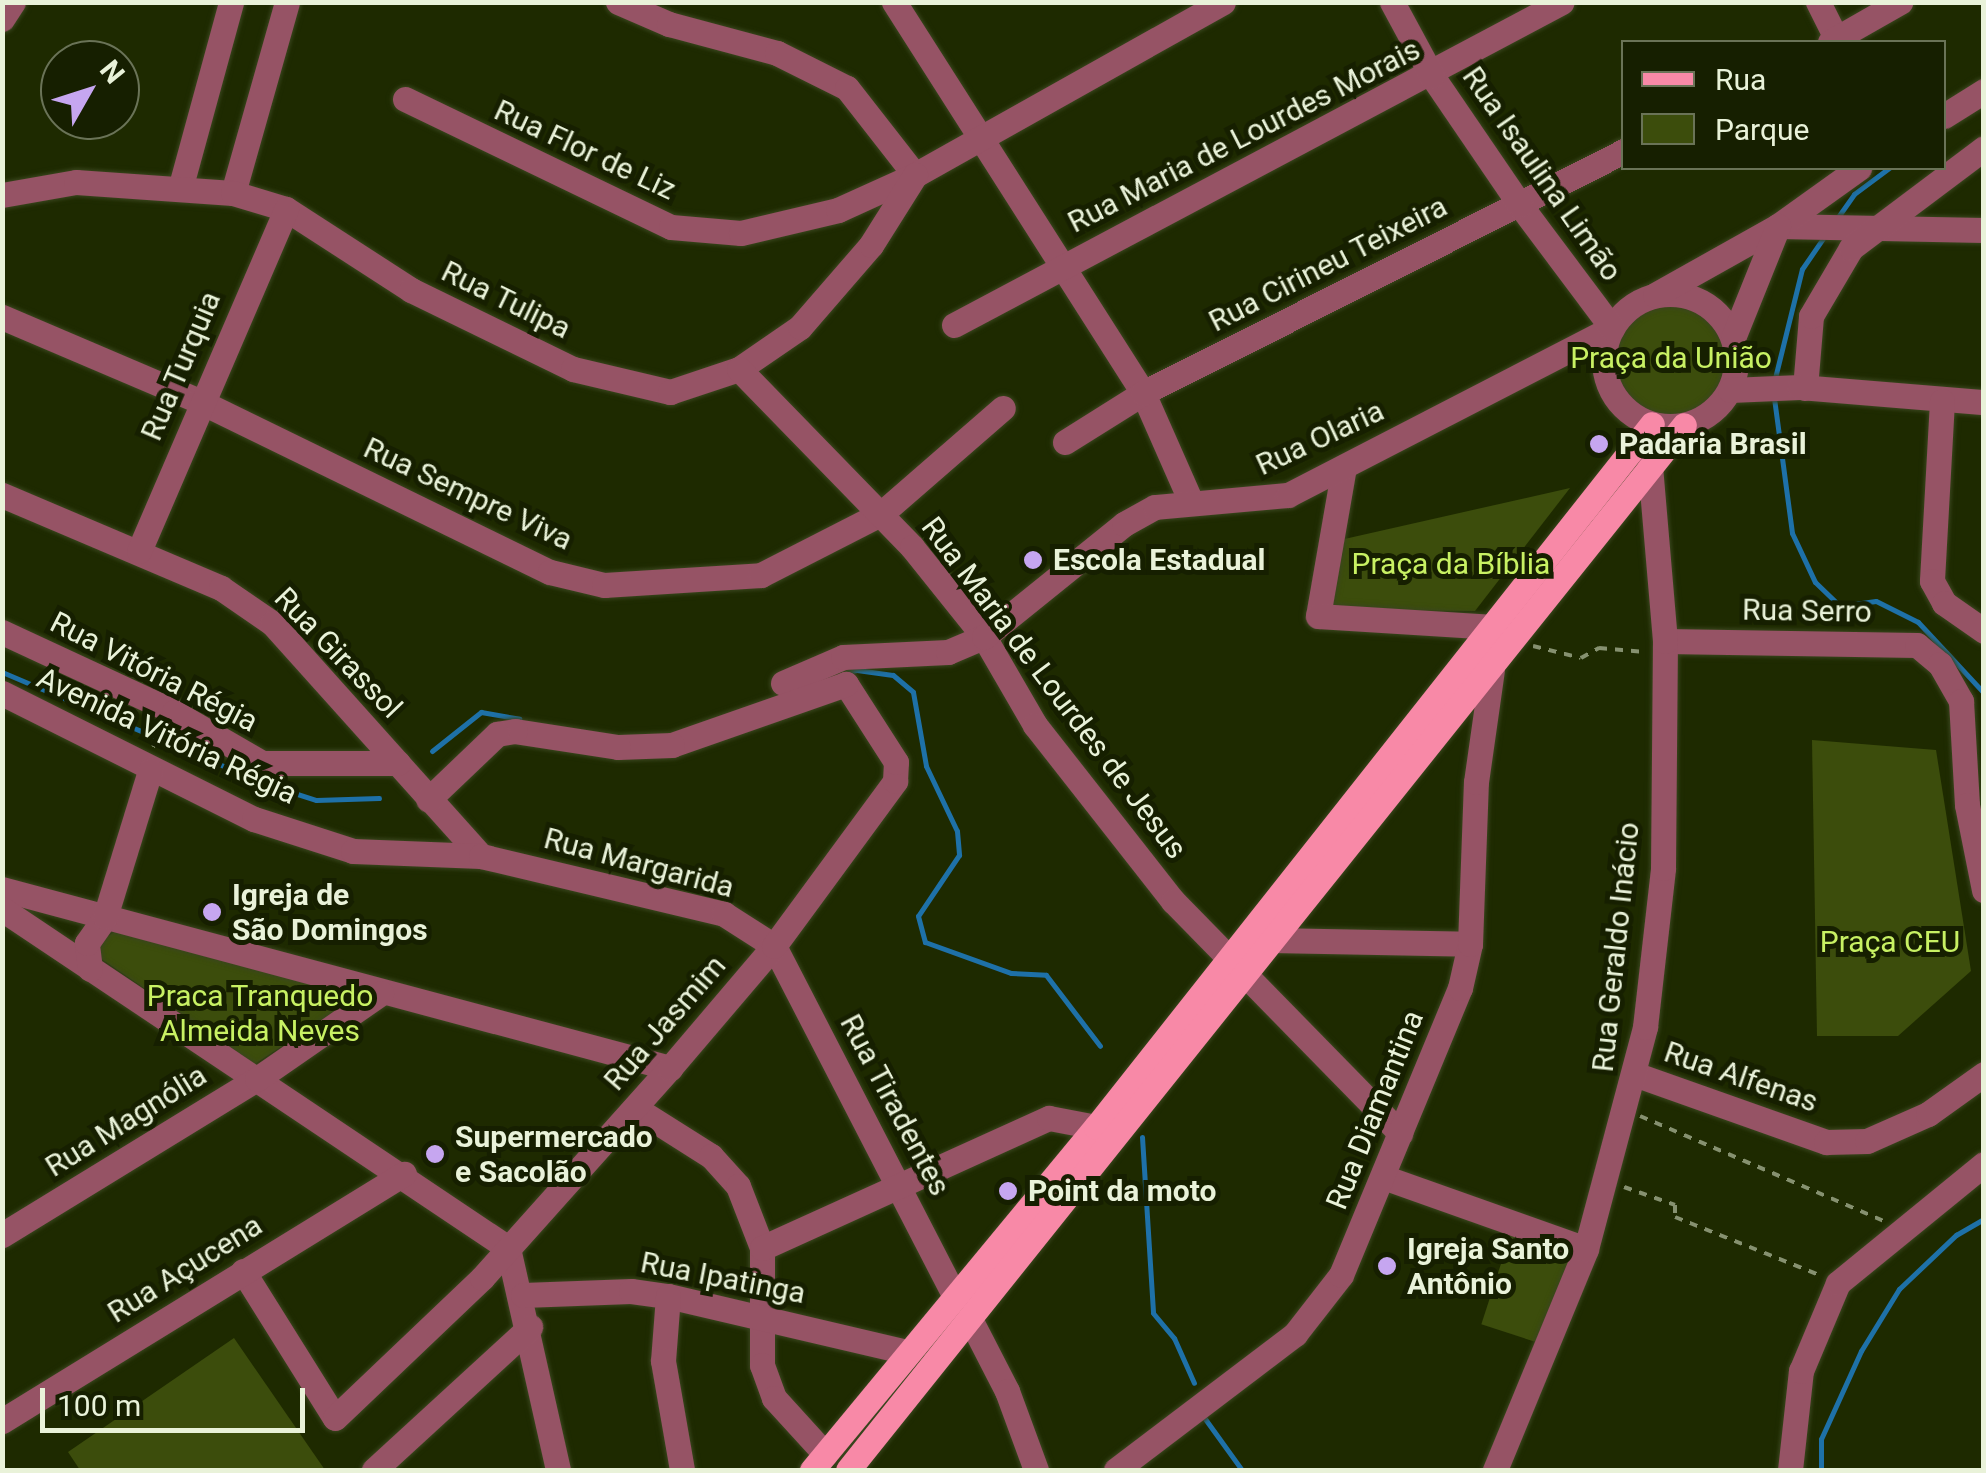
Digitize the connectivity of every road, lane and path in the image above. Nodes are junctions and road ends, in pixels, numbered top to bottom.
1 (13, 2) edge
2 (231, 2) edge
3 (287, 2) edge
4 (618, 2) edge
5 (894, 2) edge
6 (1223, 2) edge
7 (1392, 2) edge
8 (1562, 2) edge
9 (1818, 2) edge
10 (1900, 2) edge
11 (2, 19) edge
12 (1835, 40) edge
13 (1837, 40) edge
14 (1432, 76) junction
15 (1984, 91) edge
16 (404, 99) dead end
17 (1946, 115) edge
18 (975, 136) junction
19 (1984, 148) edge
20 (1621, 153) edge
21 (1856, 170) edge
22 (915, 176) junction
23 (180, 189) junction
24 (233, 193) junction
25 (2, 195) edge
26 (1520, 205) junction
27 (286, 209) junction
28 (1873, 224) junction
29 (1778, 226) junction
30 (1984, 230) edge
31 (1060, 268) junction
32 (1656, 295) junction
33 (2, 317) edge
34 (954, 325) dead end
35 (1612, 328) junction
36 (1733, 338) junction
37 (739, 369) junction
38 (1802, 388) junction
39 (1730, 390) junction
40 (1142, 393) junction
41 (199, 401) junction
42 (1942, 401) junction
43 (1984, 402) edge
44 (1003, 408) dead end
45 (1652, 424) junction
46 (1684, 425) junction
47 (1065, 442) dead end
48 (1650, 466) junction
49 (1344, 467) junction
50 (2, 496) edge
51 (1191, 502) junction
52 (882, 513) junction
53 (139, 552) junction
54 (1984, 631) edge
55 (2, 632) edge
56 (1504, 634) junction
57 (984, 637) junction
58 (1665, 648) junction
59 (1492, 670) junction
60 (783, 683) dead end
61 (2, 693) edge
62 (168, 724) dead end
63 (151, 759) junction
64 (398, 763) junction
65 (428, 800) junction
66 (481, 856) junction
67 (2, 889) edge
68 (1984, 890) edge
69 (2, 909) edge
70 (104, 917) junction
71 (1270, 940) junction
72 (1470, 944) junction
73 (774, 946) junction
74 (1226, 958) junction
75 (90, 969) junction
76 (1246, 977) junction
77 (381, 993) junction
78 (670, 1068) junction
79 (1984, 1074) edge
80 (1637, 1075) junction
81 (257, 1079) junction
82 (635, 1108) junction
83 (1626, 1110) junction
84 (1096, 1128) junction
85 (1400, 1133) junction
86 (1984, 1164) edge
87 (404, 1174) junction
88 (1382, 1177) junction
89 (900, 1180) junction
90 (1606, 1181) junction
91 (1901, 1229) junction
92 (2, 1235) edge
93 (508, 1248) junction
94 (762, 1248) junction
95 (1586, 1249) junction
96 (243, 1271) junction
97 (1838, 1283) junction
98 (523, 1295) junction
99 (668, 1296) junction
100 (954, 1297) junction
101 (758, 1320) junction
102 (971, 1321) junction
103 (530, 1327) junction
104 (907, 1352) junction
105 (2, 1421) edge
106 (819, 1462) edge
107 (374, 1470) edge
108 (558, 1470) edge
109 (682, 1470) edge
110 (848, 1470) edge
111 (1036, 1470) edge
112 (1116, 1470) edge
113 (1495, 1470) edge
114 (1790, 1470) edge

1 - 11 street
2 - 23 street
3 - 24 street
4 - 22 street
5 - 18 street
6 - 18 street
7 - 14 street, Rua Isaulina Limão
8 - 14 street, Rua Maria de Lourdes Morais
9 - 12 street
10 - 13 street
14 - 26 street, Rua Isaulina Limão
14 - 31 street, Rua Maria de Lourdes Morais
15 - 17 street
16 - 22 street, Rua Flor de Liz
18 - 22 street
18 - 31 street
19 - 28 street
20 - 26 street, Rua Cirineu Teixeira
21 - 29 street
22 - 37 street, Rua Tulipa
23 - 24 street, Rua Tulipa
23 - 25 street, Rua Tulipa
24 - 27 street, Rua Tulipa
26 - 35 street, Rua Isaulina Limão
26 - 40 street, Rua Cirineu Teixeira
27 - 37 street, Rua Tulipa
27 - 41 street, Rua Turquia
28 - 29 street
28 - 30 street
28 - 38 street
29 - 32 street
29 - 36 street
31 - 34 street, Rua Maria de Lourdes Morais
31 - 40 street
32 - 35 street
32 - 36 street
33 - 41 street, Rua Sempre Viva
35 - 45 street
35 - 49 street, Rua Olaria
36 - 39 street
37 - 52 street, Rua Maria de Lourdes de Jesus
38 - 39 street
38 - 42 street
39 - 46 street
40 - 47 street, Rua Cirineu Teixeira
40 - 51 street
41 - 52 street, Rua Sempre Viva
41 - 53 street, Rua Turquia
42 - 43 street
42 - 54 street
44 - 52 street, Rua Sempre Viva
45 - 46 street
45 - 56 main road
46 - 48 main road
48 - 56 main road
48 - 58 street, Rua Geraldo Inácio
49 - 51 street, Rua Olaria
49 - 56 street
50 - 53 street, Rua Girassol
51 - 57 street, Rua Olaria
52 - 57 street, Rua Maria de Lourdes de Jesus
53 - 64 street, Rua Girassol
55 - 64 street, Rua Vitória Régia
56 - 58 path
56 - 59 main road
56 - 74 main road
57 - 60 street, Rua Olaria
57 - 74 street, Rua Maria de Lourdes de Jesus
58 - 68 street, Rua Serro
58 - 80 street, Rua Geraldo Inácio
59 - 71 main road
59 - 72 street, Rua Diamantina
61 - 63 street, Avenida Vitória Régia
62 - 63 path
63 - 66 street, Avenida Vitória Régia
63 - 70 street
64 - 65 street, Rua Girassol
65 - 66 street, Rua Girassol
65 - 73 street, Rua Jasmim
66 - 73 street, Rua Margarida
67 - 70 street
69 - 75 street
70 - 75 street
70 - 77 street
71 - 72 street
71 - 76 main road
72 - 85 street, Rua Diamantina
73 - 78 street, Rua Jasmim
73 - 89 street, Rua Tiradentes
74 - 76 street, Rua Maria de Lourdes de Jesus
74 - 84 main road
75 - 81 street
76 - 85 street, Rua Maria de Lourdes de Jesus
76 - 102 main road
77 - 78 street
77 - 81 street, Rua Magnólia
78 - 82 street, Rua Jasmim
79 - 80 street, Rua Alfenas
80 - 83 street, Rua Geraldo Inácio
81 - 87 street
81 - 92 street, Rua Magnólia
82 - 93 street, Rua Jasmim
82 - 94 street
83 - 90 street, Rua Geraldo Inácio
83 - 91 path
84 - 89 street
84 - 100 main road
85 - 88 street, Rua Diamantina
86 - 91 street
87 - 93 street
87 - 96 street, Rua Açucena
88 - 95 street
88 - 112 street, Rua Diamantina
89 - 94 street
89 - 100 street, Rua Tiradentes
90 - 95 street, Rua Geraldo Inácio
90 - 97 path
91 - 97 street
93 - 96 street, Rua Jasmim
93 - 98 street
94 - 101 street
95 - 113 street, Rua Geraldo Inácio
96 - 105 street, Rua Açucena
97 - 114 street
98 - 99 street, Rua Ipatinga
98 - 103 street
99 - 101 street, Rua Ipatinga
99 - 109 street
100 - 104 main road
101 - 104 street, Rua Ipatinga
101 - 106 street
102 - 110 main road
102 - 111 street
103 - 107 street
103 - 108 street
104 - 106 main road

